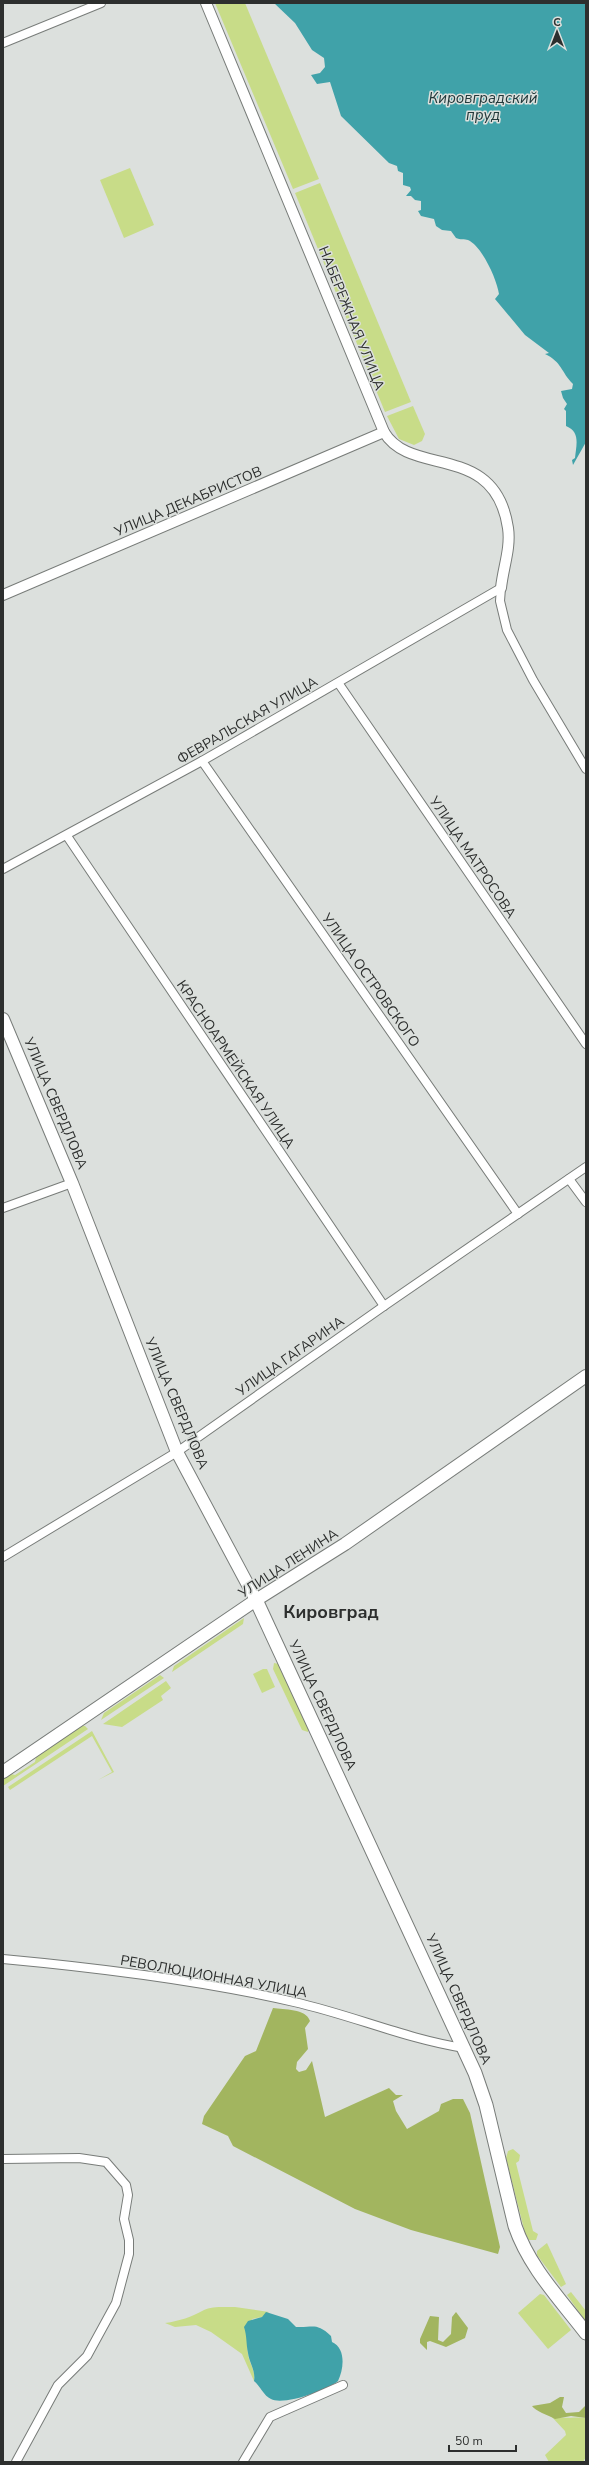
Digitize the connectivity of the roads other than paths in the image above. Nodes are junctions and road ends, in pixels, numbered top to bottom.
1 (101, 3) edge
2 (206, 3) edge
3 (3, 43) edge
4 (384, 432) junction
5 (501, 588) junction
6 (3, 595) edge
7 (339, 684) junction
8 (202, 761) junction
9 (586, 769) edge
10 (67, 836) junction
11 (3, 869) edge
12 (3, 1019) edge
13 (586, 1044) edge
14 (586, 1167) edge
15 (569, 1179) junction
16 (72, 1182) junction
17 (586, 1202) edge
18 (3, 1208) edge
19 (518, 1214) junction
20 (384, 1306) junction
21 (586, 1376) edge
22 (177, 1452) junction
23 (3, 1557) edge
24 (256, 1600) junction
25 (3, 1772) edge
26 (3, 1959) edge
27 (464, 2048) junction
28 (3, 2159) edge
29 (586, 2333) edge
30 (343, 2385) dead end
31 (16, 2462) edge
32 (243, 2462) edge

1 - 3 street
2 - 4 street, НАБЕРЕЖНАЯ УЛИЦА
4 - 5 street, НАБЕРЕЖНАЯ УЛИЦА
4 - 6 street, УЛИЦА ДЕКАБРИСТОВ
5 - 7 street, ФЕВРАЛЬСКАЯ УЛИЦА
5 - 9 street
7 - 8 street, ФЕВРАЛЬСКАЯ УЛИЦА
7 - 13 street, УЛИЦА МАТРОСОВА
8 - 10 street, ФЕВРАЛЬСКАЯ УЛИЦА
8 - 19 street, УЛИЦА ОСТРОВСКОГО
10 - 11 street, ФЕВРАЛЬСКАЯ УЛИЦА
10 - 20 street, КРАСНОАРМЕЙСКАЯ УЛИЦА
12 - 16 main road, УЛИЦА СВЕРДЛОВА
14 - 15 street, УЛИЦА ГАГАРИНА
15 - 17 street
15 - 19 street, УЛИЦА ГАГАРИНА
16 - 18 street
16 - 22 main road, УЛИЦА СВЕРДЛОВА
19 - 20 street, УЛИЦА ГАГАРИНА
20 - 22 street, УЛИЦА ГАГАРИНА
21 - 24 main road, УЛИЦА ЛЕНИНА
22 - 23 street, УЛИЦА ГАГАРИНА
22 - 24 main road, УЛИЦА СВЕРДЛОВА
24 - 25 main road, УЛИЦА ЛЕНИНА
24 - 27 main road, УЛИЦА СВЕРДЛОВА
26 - 27 street, РЕВОЛЮЦИОННАЯ УЛИЦА
27 - 29 main road, УЛИЦА СВЕРДЛОВА
28 - 31 street
30 - 32 street

